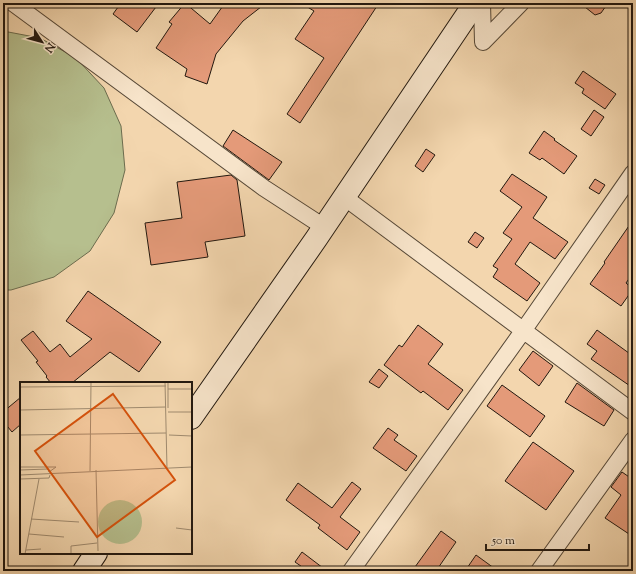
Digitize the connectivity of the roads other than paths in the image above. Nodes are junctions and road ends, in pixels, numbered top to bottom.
1 (13, 3) edge
2 (475, 3) edge
3 (482, 3) edge
4 (521, 3) edge
5 (633, 172) edge
6 (344, 197) junction
7 (324, 227) junction
8 (523, 331) junction
9 (633, 412) edge
10 (192, 417) edge
11 (633, 440) edge
12 (95, 554) edge
13 (84, 571) edge
14 (351, 571) edge
15 (539, 571) edge

1 - 7 street
2 - 6 main road
3 - 4 street
5 - 8 street
6 - 7 main road
6 - 8 street
7 - 10 main road
8 - 9 street
8 - 14 street
11 - 15 street
12 - 13 main road

